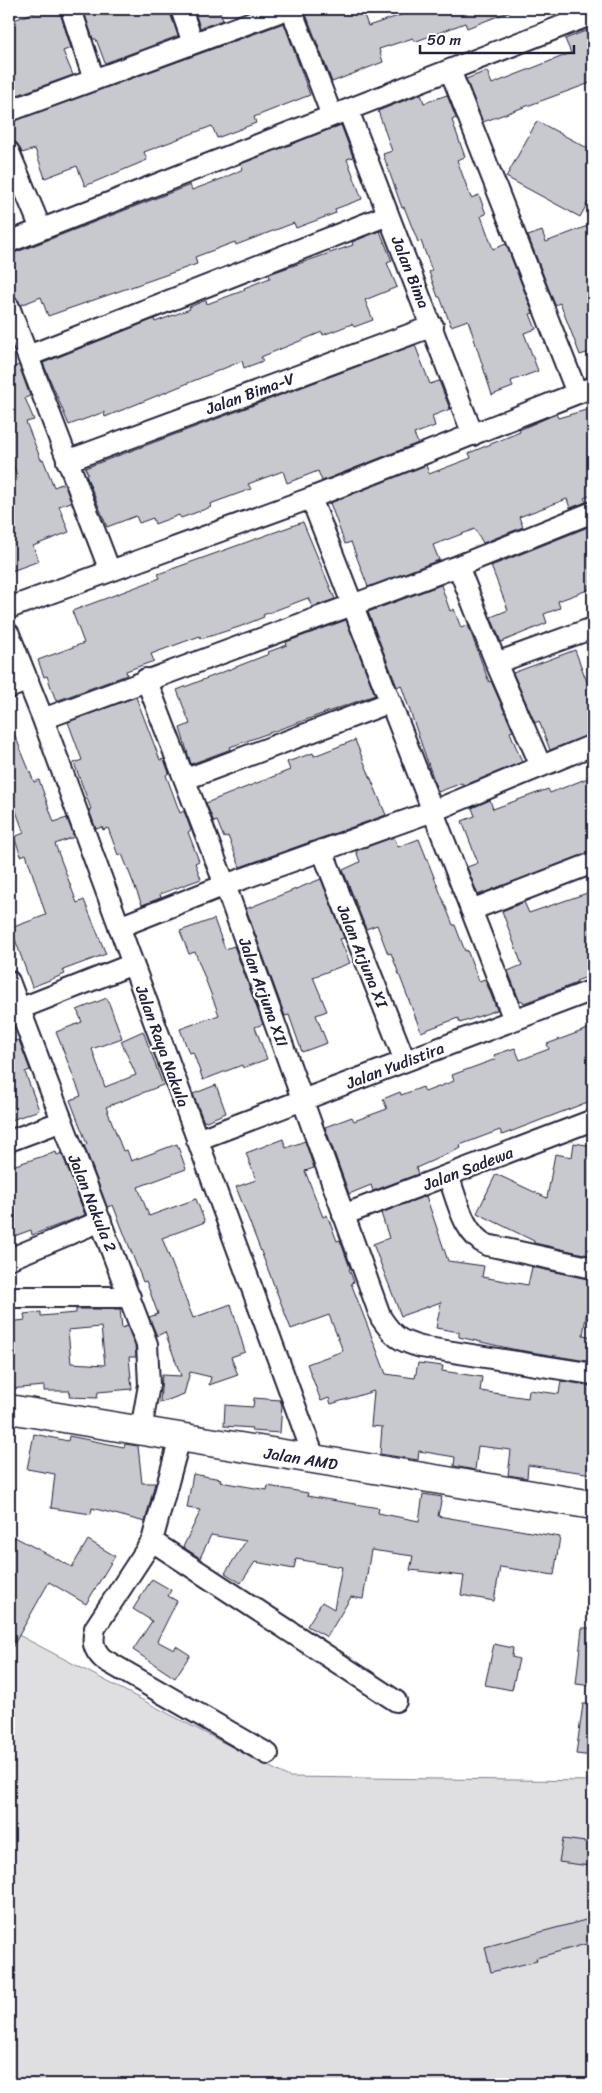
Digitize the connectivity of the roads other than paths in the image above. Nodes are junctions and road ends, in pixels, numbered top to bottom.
1 (71, 9) edge
2 (181, 9) edge
3 (287, 9) edge
4 (291, 9) edge
5 (593, 14) edge
6 (193, 43) junction
7 (450, 70) junction
8 (94, 80) junction
9 (9, 111) edge
10 (340, 113) junction
11 (9, 152) edge
12 (388, 215) junction
13 (41, 229) junction
14 (9, 242) edge
15 (9, 307) edge
16 (433, 326) junction
17 (28, 356) junction
18 (585, 390) edge
19 (473, 435) junction
20 (67, 461) junction
21 (311, 498) junction
22 (593, 512) edge
23 (458, 566) junction
24 (110, 571) junction
25 (354, 604) junction
26 (9, 608) edge
27 (593, 628) edge
28 (9, 634) edge
29 (496, 663) junction
30 (146, 679) junction
31 (28, 680) junction
32 (9, 688) edge
33 (391, 702) junction
34 (43, 719) junction
35 (593, 745) edge
36 (541, 766) junction
37 (186, 779) junction
38 (433, 811) junction
39 (322, 850) junction
40 (593, 863) edge
41 (225, 884) junction
42 (471, 910) junction
43 (119, 927) junction
44 (133, 964) junction
45 (9, 981) edge
46 (593, 990) edge
47 (14, 1011) edge
48 (514, 1020) junction
49 (405, 1061) junction
50 (302, 1100) junction
51 (593, 1120) edge
52 (60, 1122) junction
53 (197, 1140) junction
54 (9, 1141) edge
55 (448, 1175) junction
56 (343, 1215) junction
57 (101, 1221) junction
58 (9, 1258) edge
59 (593, 1268) edge
60 (9, 1296) edge
61 (130, 1297) junction
62 (593, 1374) edge
63 (9, 1409) edge
64 (141, 1430) junction
65 (180, 1438) junction
66 (315, 1460) junction
67 (593, 1505) edge
68 (152, 1541) junction
69 (396, 1701) dead end
70 (268, 1754) dead end

1 - 8 street
2 - 6 street
3 - 6 street
4 - 10 street, Jalan Bima
5 - 7 street
6 - 8 street
7 - 10 street
7 - 18 street
8 - 9 street
10 - 12 street, Jalan Bima
10 - 13 street
11 - 13 street
12 - 16 street, Jalan Bima
12 - 17 street
13 - 14 street
15 - 17 street
16 - 19 street, Jalan Bima
16 - 20 street, Jalan Bima-V
17 - 20 street
18 - 19 street
19 - 21 street
20 - 24 street
21 - 24 street
21 - 25 street
22 - 23 street
23 - 25 street
23 - 29 street
24 - 26 street
25 - 30 street
25 - 33 street
27 - 29 street
28 - 31 street, Jalan Raya Nakula
29 - 36 street
30 - 34 street
30 - 37 street, Jalan Arjuna XII
31 - 32 street
31 - 34 street, Jalan Raya Nakula
33 - 37 street
33 - 38 street
34 - 43 street, Jalan Raya Nakula
35 - 36 street
36 - 38 street
37 - 41 street, Jalan Arjuna XII
38 - 39 street
38 - 42 street
39 - 41 street
39 - 49 street, Jalan Arjuna XI
40 - 42 street
41 - 43 street
41 - 50 street, Jalan Arjuna XII
42 - 48 street
43 - 44 street, Jalan Raya Nakula
44 - 47 street
44 - 53 street, Jalan Raya Nakula
45 - 47 street, Jalan Nakula 2
46 - 48 street, Jalan Yudistira
47 - 52 street, Jalan Nakula 2
48 - 49 street, Jalan Yudistira
49 - 50 street, Jalan Yudistira
50 - 53 street, Jalan Yudistira
50 - 56 street, Jalan Arjuna XII
51 - 55 street, Jalan Sadewa
52 - 54 street
52 - 57 street, Jalan Nakula 2
53 - 66 street, Jalan Raya Nakula
55 - 56 street, Jalan Sadewa
55 - 59 street
56 - 62 street, Jalan Arjuna XII
57 - 58 street
57 - 61 street, Jalan Nakula 2
60 - 61 street
61 - 64 street, Jalan Nakula 2
63 - 64 street, Jalan AMD
64 - 65 street, Jalan AMD
65 - 66 street, Jalan AMD
65 - 68 street
66 - 67 street, Jalan AMD
68 - 69 street
68 - 70 street

